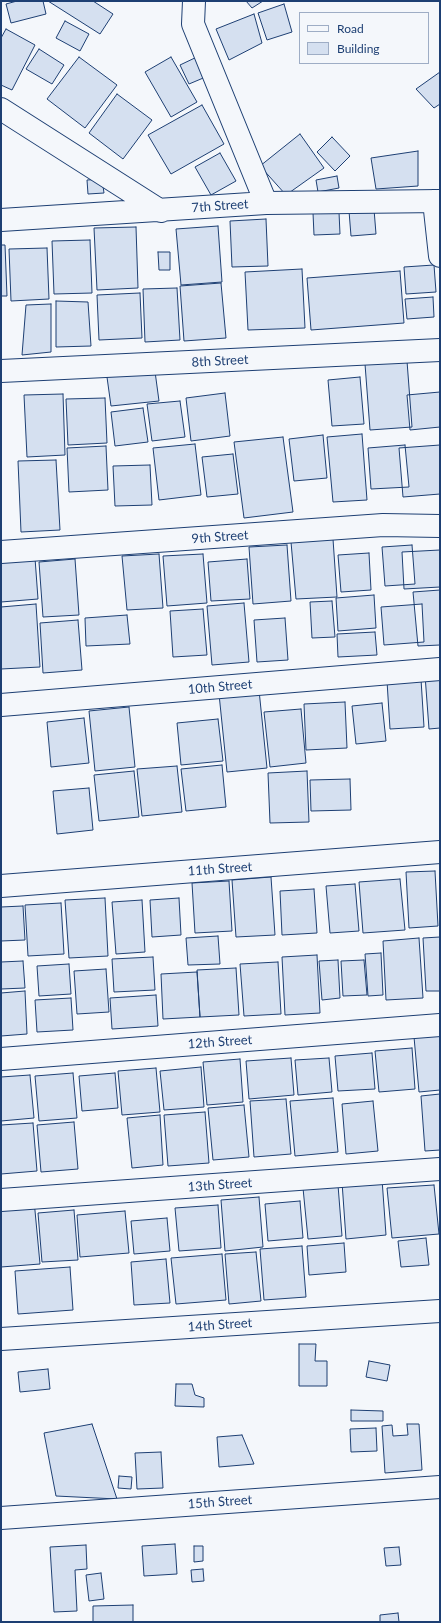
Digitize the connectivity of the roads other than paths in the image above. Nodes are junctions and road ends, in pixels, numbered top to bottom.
1 (194, 1) edge
2 (1, 109) edge
3 (437, 201) edge
4 (266, 203) junction
5 (161, 210) junction
6 (1, 220) edge
7 (440, 256) edge
8 (440, 350) edge
9 (1, 371) edge
10 (440, 526) edge
11 (1, 552) edge
12 (440, 669) edge
13 (1, 705) edge
14 (440, 852) edge
15 (1, 886) edge
16 (440, 1025) edge
17 (1, 1059) edge
18 (440, 1169) edge
19 (1, 1200) edge
20 (440, 1311) edge
21 (1, 1339) edge
22 (440, 1487) edge
23 (1, 1518) edge

1 - 4 street
2 - 5 street
3 - 4 street, 7th Street
3 - 7 street
4 - 5 street, 7th Street
5 - 6 street, 7th Street
8 - 9 street, 8th Street
10 - 11 street, 9th Street
12 - 13 street, 10th Street
14 - 15 street, 11th Street
16 - 17 street, 12th Street
18 - 19 street, 13th Street
20 - 21 street, 14th Street
22 - 23 street, 15th Street

